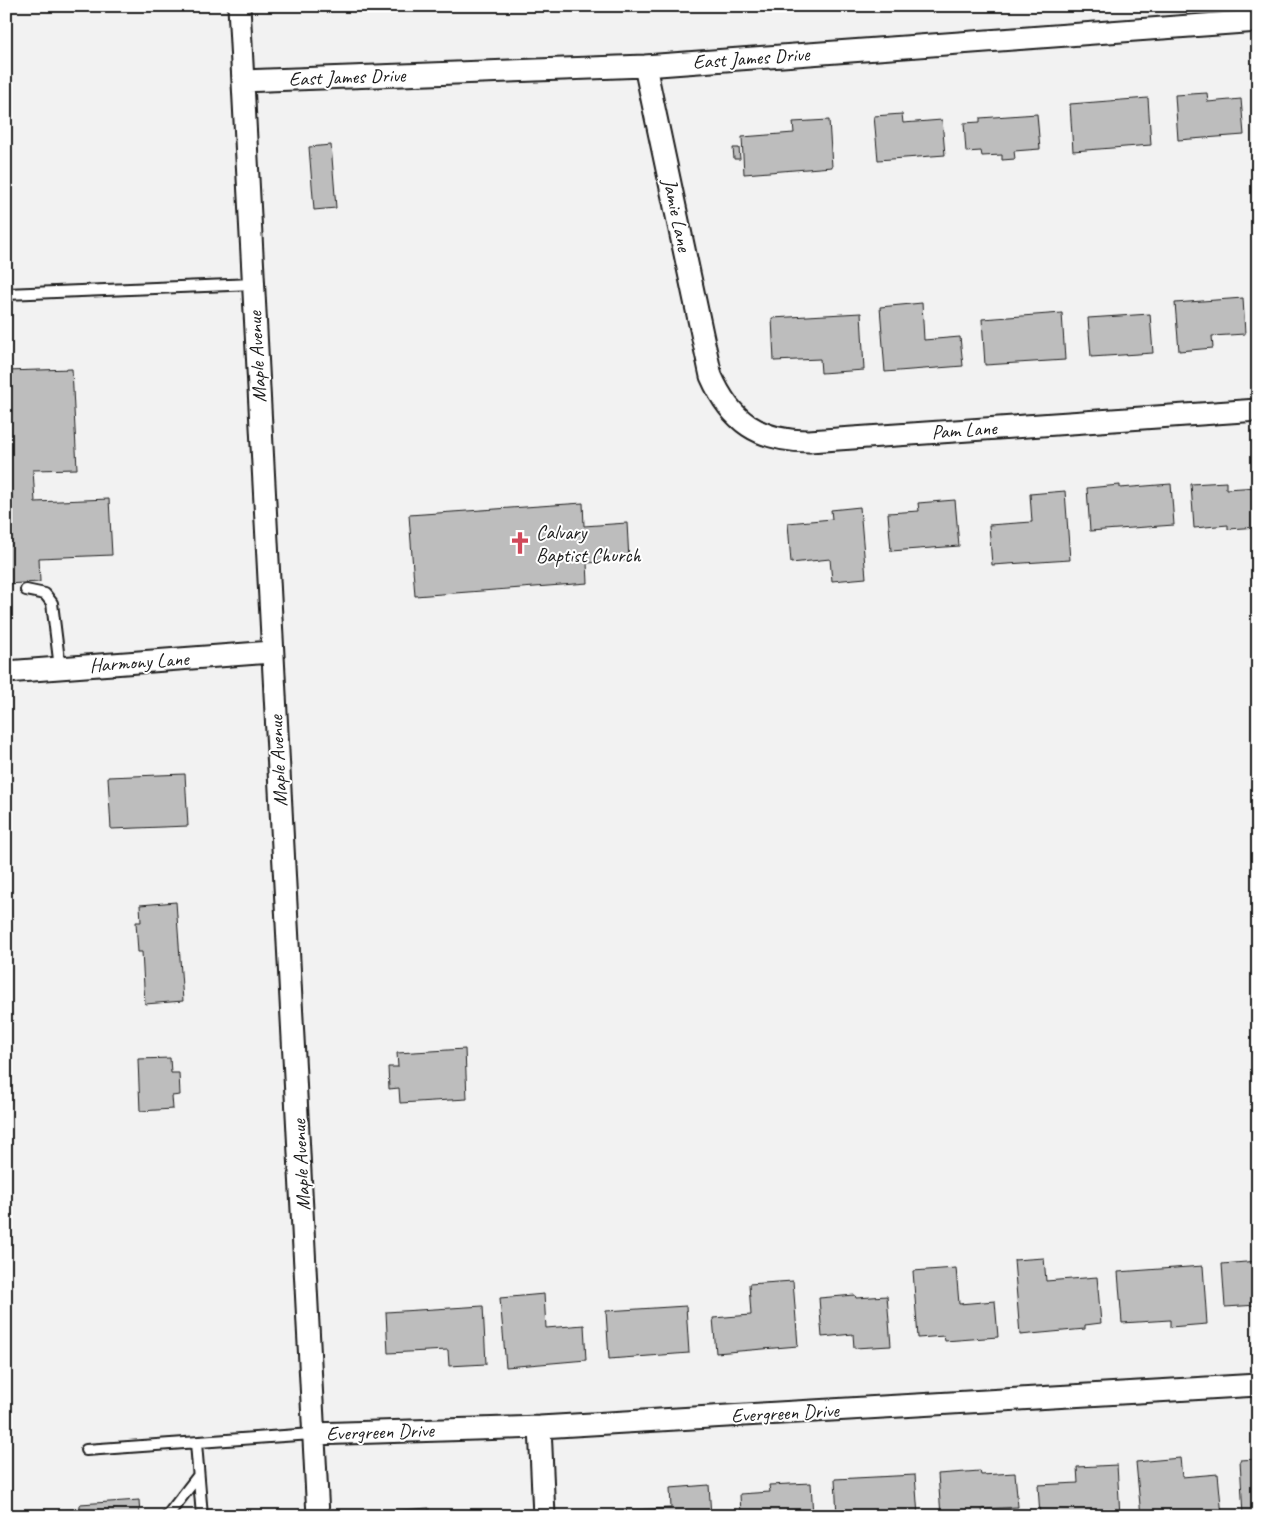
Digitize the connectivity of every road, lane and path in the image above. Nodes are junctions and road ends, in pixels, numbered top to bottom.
1 (239, 6) edge
2 (1258, 21) edge
3 (645, 66) junction
4 (244, 81) junction
5 (254, 284) junction
6 (6, 294) edge
7 (708, 364) joint
8 (1258, 410) edge
9 (26, 590) dead end
10 (272, 652) junction
11 (60, 668) junction
12 (6, 672) edge
13 (1258, 1384) edge
14 (540, 1427) junction
15 (312, 1434) junction
16 (196, 1443) junction
17 (86, 1450) dead end
18 (198, 1476) junction
19 (167, 1516) edge
20 (202, 1516) edge
21 (318, 1516) edge
22 (544, 1516) edge

1 - 4 street, Maple Avenue
2 - 3 street, East James Drive
3 - 4 street, East James Drive
3 - 7 street, Jamie Lane
4 - 5 street, Maple Avenue
5 - 6 lane
5 - 10 street, Maple Avenue
7 - 8 street, Pam Lane
9 - 11 lane
10 - 11 street, Harmony Lane
10 - 15 street, Maple Avenue
11 - 12 street, Harmony Lane
13 - 14 street, Evergreen Drive
14 - 15 street, Evergreen Drive
14 - 22 street
15 - 16 lane
15 - 21 street, Maple Avenue
16 - 17 lane
16 - 18 lane
18 - 19 lane
18 - 20 lane

